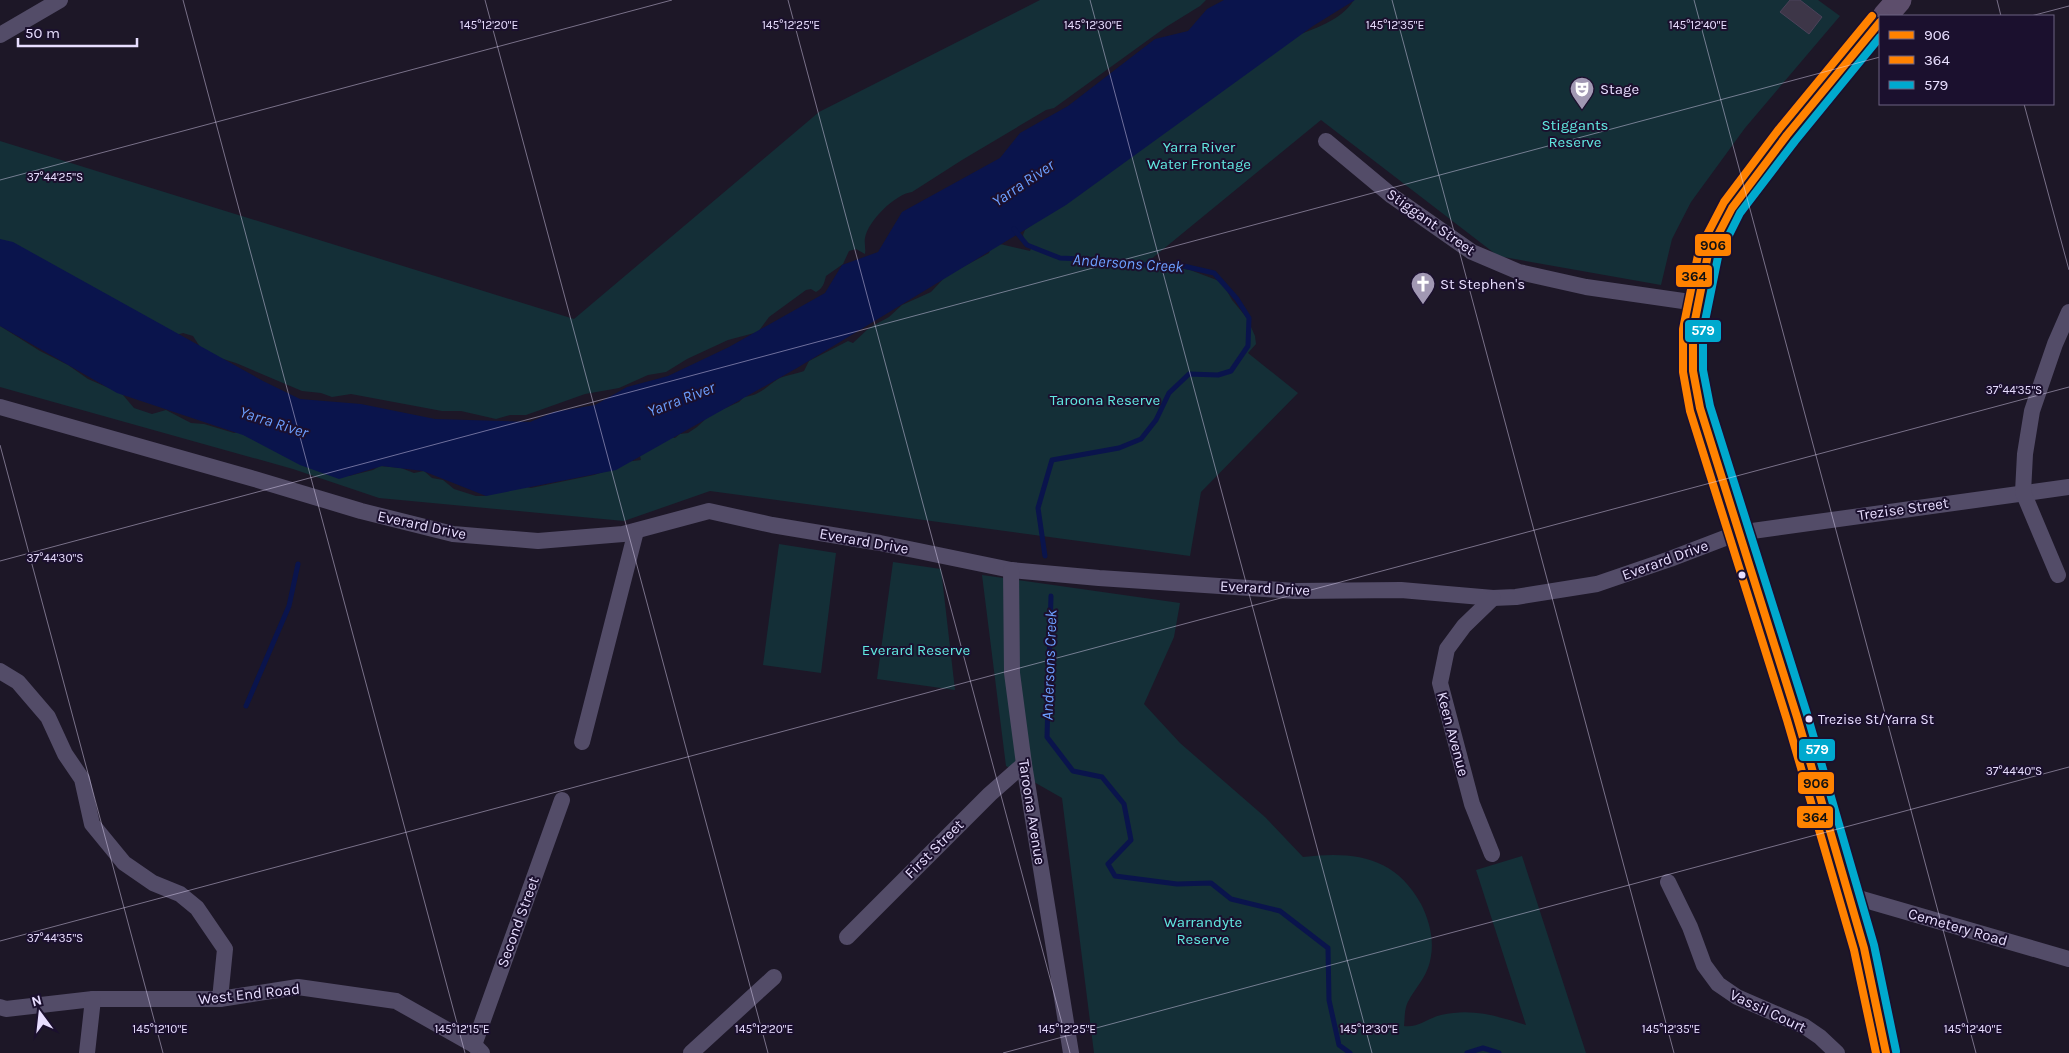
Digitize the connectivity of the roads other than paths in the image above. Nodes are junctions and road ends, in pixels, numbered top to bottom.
1 (60, 0) edge
2 (1899, 0) edge
3 (1887, 15) edge
4 (1879, 23) edge
5 (0, 35) edge
6 (1326, 141) dead end
7 (1698, 303) junction
8 (2069, 312) edge
9 (0, 407) edge
10 (2069, 487) edge
11 (2023, 492) junction
12 (636, 531) junction
13 (1738, 533) junction
14 (1011, 570) junction
15 (2058, 576) dead end
16 (1493, 598) junction
17 (0, 671) edge
18 (582, 742) dead end
19 (1024, 764) junction
20 (562, 800) dead end
21 (1492, 854) dead end
22 (1668, 882) dead end
23 (1848, 895) junction
24 (847, 937) dead end
25 (2069, 959) edge
26 (774, 977) dead end
27 (93, 999) junction
28 (220, 999) junction
29 (0, 1007) edge
30 (478, 1049) edge
31 (87, 1053) edge
32 (691, 1053) edge
33 (1071, 1053) edge
34 (1837, 1053) edge
35 (1886, 1053) edge

1 - 5 street
2 - 3 main road
4 - 7 main road
6 - 7 street, Stiggant Street
7 - 13 main road
8 - 11 street
9 - 12 street, Everard Drive
10 - 11 street, Trezise Street
11 - 13 street, Trezise Street
11 - 15 street
12 - 14 street, Everard Drive
12 - 18 street
13 - 16 street, Everard Drive
13 - 23 main road
14 - 16 street, Everard Drive
14 - 19 street, Taroona Avenue
16 - 21 street, Keen Avenue
17 - 28 street
19 - 24 street, First Street
19 - 33 street, Taroona Avenue
20 - 30 street, Second Street
22 - 34 street, Vassil Court
23 - 25 street, Cemetery Road
23 - 35 main road
26 - 32 street
27 - 28 street, West End Road
27 - 29 street, West End Road
27 - 31 street
28 - 30 street, West End Road

